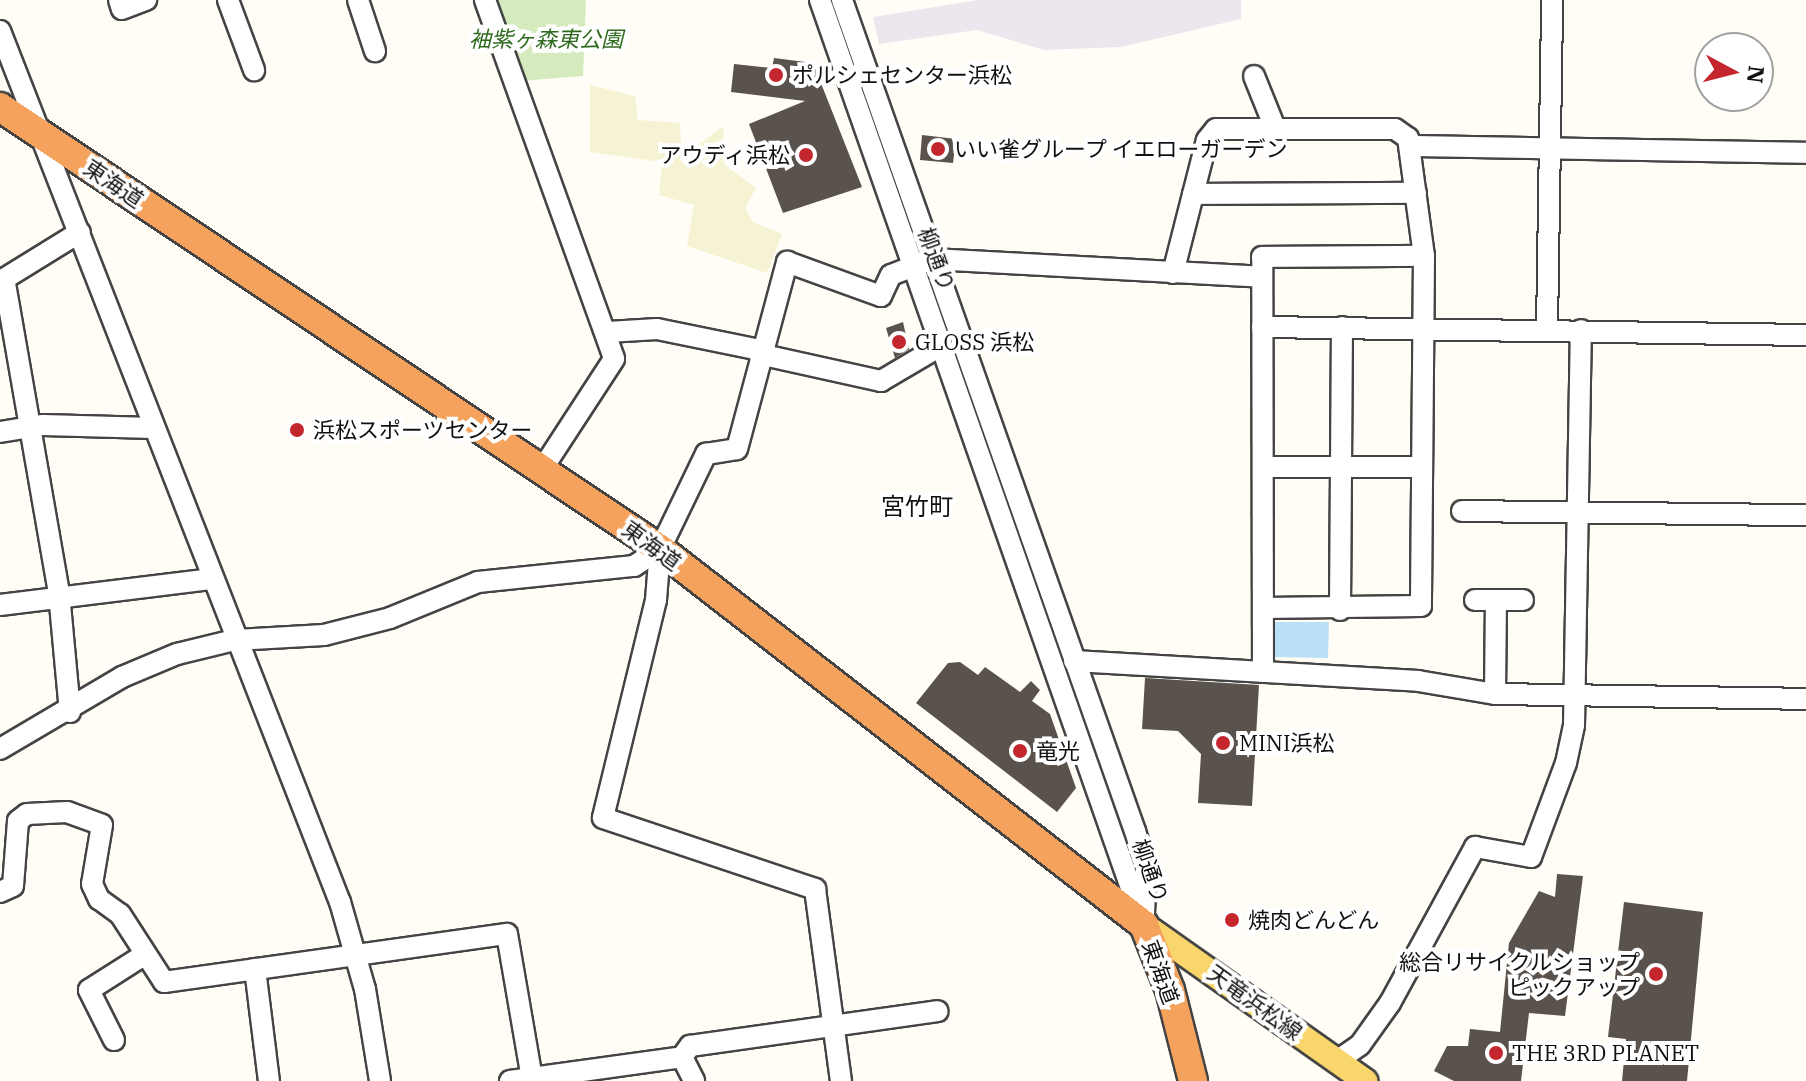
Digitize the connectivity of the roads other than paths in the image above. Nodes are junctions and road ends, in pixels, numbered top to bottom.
1 (119, 0) edge
2 (146, 0) edge
3 (228, 0) edge
4 (358, 0) edge
5 (485, 0) edge
6 (820, 0) edge
7 (842, 0) edge
8 (1552, 0) edge
9 (0, 31) edge
10 (375, 51) dead end
11 (254, 70) dead end
12 (1254, 76) dead end
13 (0, 107) edge
14 (1275, 128) junction
15 (35, 131) junction
16 (1410, 146) junction
17 (1550, 148) junction
18 (1806, 153) edge
19 (1416, 193) junction
20 (1193, 194) junction
21 (80, 232) junction
22 (1424, 256) junction
23 (923, 262) junction
24 (1173, 273) junction
25 (1262, 277) junction
26 (2, 280) edge
27 (1423, 326) junction
28 (1262, 327) junction
29 (1342, 327) junction
30 (1547, 329) junction
31 (1581, 330) junction
32 (6, 331) edge
33 (608, 332) junction
34 (1806, 335) edge
35 (942, 345) junction
36 (760, 352) junction
37 (153, 428) junction
38 (31, 430) junction
39 (0, 432) edge
40 (1263, 467) junction
41 (1341, 467) junction
42 (1422, 467) junction
43 (543, 468) junction
44 (1462, 511) dead end
45 (1577, 514) junction
46 (1806, 515) edge
47 (660, 549) junction
48 (212, 579) junction
49 (59, 593) junction
50 (1475, 600) dead end
51 (1496, 600) junction
52 (1523, 600) dead end
53 (0, 605) edge
54 (1263, 608) junction
55 (1340, 610) junction
56 (234, 640) junction
57 (1074, 661) junction
58 (1263, 672) junction
59 (1495, 694) junction
60 (1574, 695) junction
61 (1806, 699) edge
62 (70, 712) junction
63 (0, 749) edge
64 (0, 892) edge
65 (1144, 925) junction
66 (144, 955) junction
67 (357, 956) junction
68 (255, 969) junction
69 (938, 1011) dead end
70 (834, 1029) junction
71 (114, 1040) dead end
72 (682, 1057) junction
73 (1337, 1061) junction
74 (532, 1078) junction
75 (1360, 1079) edge
76 (269, 1081) edge
77 (380, 1081) edge
78 (510, 1081) edge
79 (694, 1081) edge
80 (841, 1081) edge
81 (1193, 1081) edge

1 - 2 street
3 - 11 street
4 - 10 street
5 - 33 street
6 - 23 street, 柳通り
7 - 23 street, 柳通り
8 - 17 street
9 - 15 street
12 - 14 street
13 - 15 highway, 東海道
14 - 16 street
14 - 20 street
15 - 21 street
15 - 43 highway, 東海道
16 - 17 street
16 - 19 street
17 - 18 street
17 - 30 street
19 - 20 street
19 - 22 street
20 - 24 street
21 - 26 street
21 - 37 street
22 - 25 street
22 - 27 street
23 - 24 street
23 - 35 street, 柳通り
23 - 36 street
23 - 57 street, 柳通り
24 - 25 street
25 - 28 street
26 - 32 street
27 - 29 street
27 - 30 street
27 - 42 street
28 - 29 street
28 - 40 street
29 - 41 street
30 - 31 street
31 - 34 street
31 - 45 street
32 - 38 street
33 - 36 street
33 - 43 street
35 - 36 street
35 - 65 street, 柳通り
36 - 47 street
37 - 38 street
37 - 48 street
38 - 39 street
38 - 49 street
40 - 41 street
40 - 54 street
41 - 42 street
41 - 55 street
42 - 55 street
43 - 47 highway, 東海道
44 - 45 street
45 - 46 street
45 - 60 street
47 - 56 street
47 - 65 highway, 東海道
47 - 70 street
48 - 49 street
48 - 56 street
49 - 53 street
49 - 62 street
50 - 51 street
51 - 52 street
51 - 59 street
54 - 55 street
54 - 58 street
56 - 62 street
56 - 67 street
57 - 58 street
57 - 65 street, 柳通り
58 - 59 street
59 - 60 street
60 - 61 street
60 - 73 street
62 - 63 street
64 - 66 street
65 - 73 main road, 天竜浜松線
65 - 81 highway, 東海道
66 - 68 street
66 - 71 street
67 - 68 street
67 - 74 street
67 - 77 street
68 - 76 street
69 - 70 street
70 - 72 street
70 - 80 street
72 - 74 street
72 - 79 street
73 - 75 main road, 天竜浜松線
74 - 78 street

